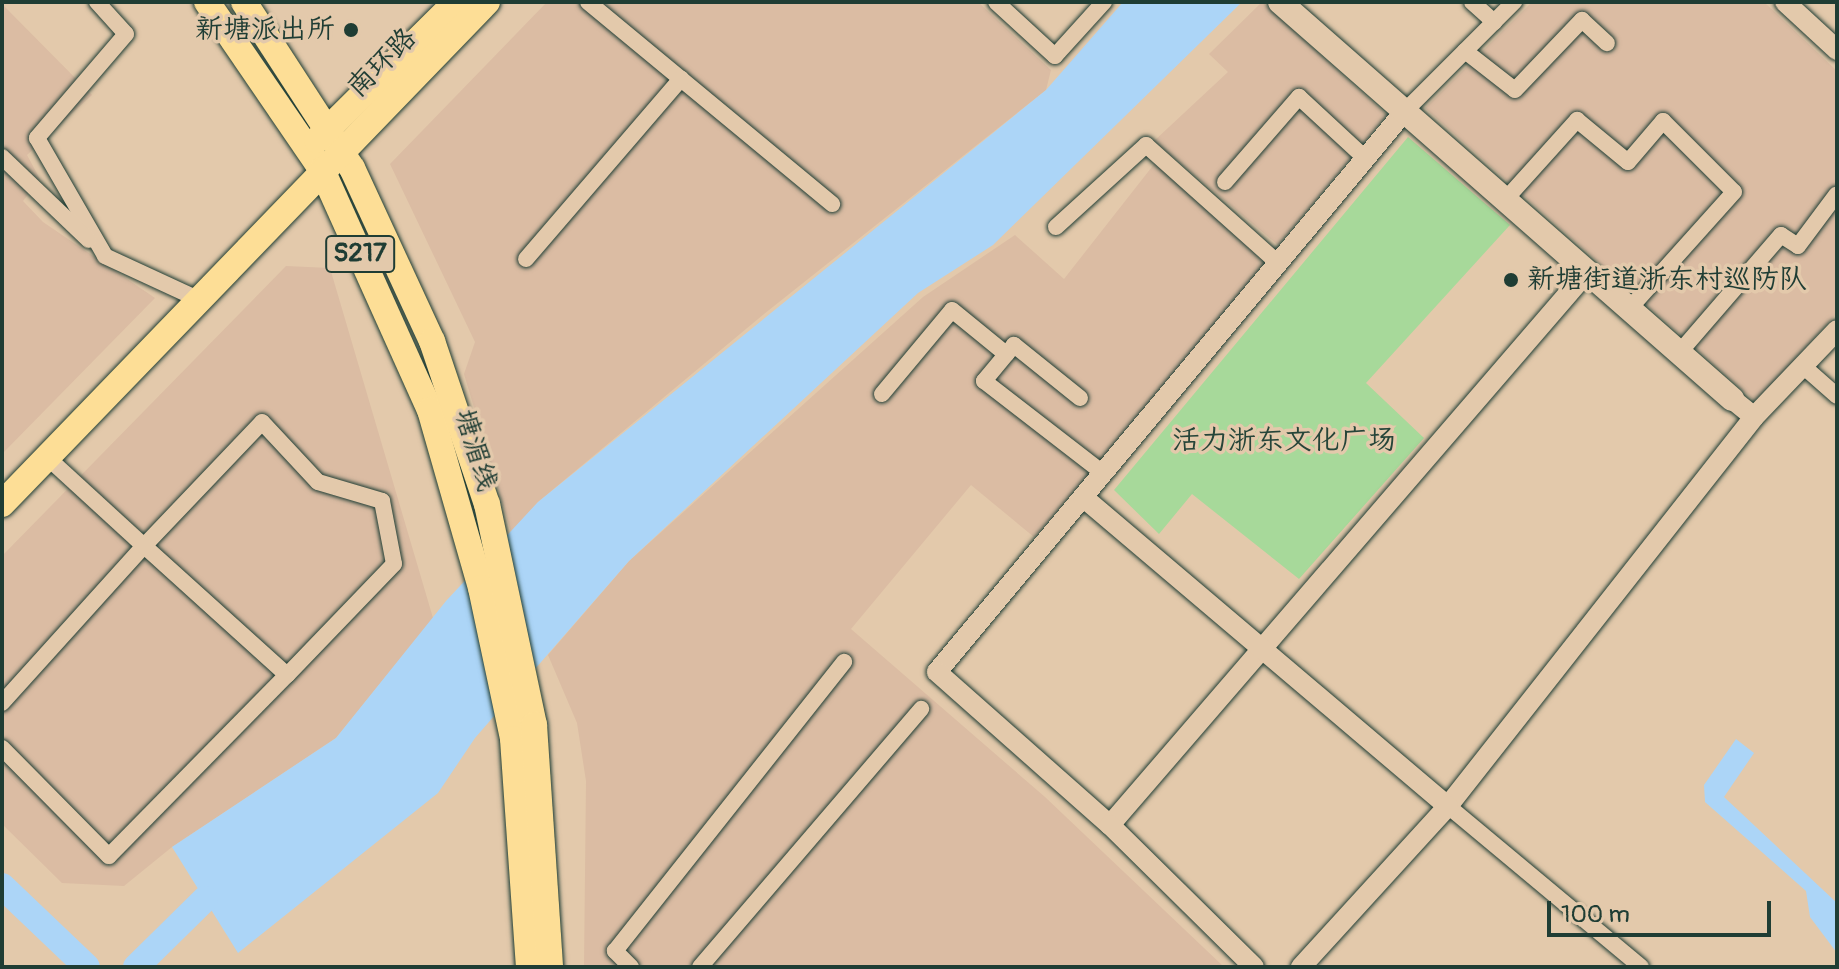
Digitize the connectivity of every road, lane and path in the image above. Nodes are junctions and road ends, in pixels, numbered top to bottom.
1 (97, 2) edge
2 (207, 2) edge
3 (244, 2) edge
4 (456, 2) edge
5 (487, 2) edge
6 (588, 2) edge
7 (996, 2) edge
8 (1104, 2) edge
9 (1280, 2) edge
10 (1472, 2) edge
11 (1514, 2) edge
12 (1785, 2) edge
13 (1494, 22) junction
14 (1607, 43) dead end
15 (1837, 50) edge
16 (1465, 51) junction
17 (681, 79) junction
18 (1404, 112) junction
19 (334, 140) junction
20 (2, 157) edge
21 (1365, 158) junction
22 (316, 159) junction
23 (1225, 182) dead end
24 (1836, 195) edge
25 (1505, 200) junction
26 (832, 204) dead end
27 (1056, 227) dead end
28 (105, 255) junction
29 (526, 259) dead end
30 (1278, 263) junction
31 (1587, 272) junction
32 (198, 299) junction
33 (1629, 309) junction
34 (1837, 330) edge
35 (1679, 353) junction
36 (1006, 354) junction
37 (1803, 366) junction
38 (882, 394) dead end
39 (1837, 396) edge
40 (1080, 398) dead end
41 (1732, 399) joint
42 (1754, 417) junction
43 (47, 457) junction
44 (1103, 473) junction
45 (7, 490) edge
46 (1083, 497) junction
47 (144, 546) junction
48 (1263, 648) junction
49 (844, 662) dead end
50 (287, 675) junction
51 (2, 703) edge
52 (921, 709) dead end
53 (523, 732) junction
54 (2, 748) edge
55 (1448, 806) junction
56 (1110, 825) junction
57 (529, 967) edge
58 (550, 967) edge
59 (631, 967) edge
60 (700, 967) edge
61 (1254, 967) edge
62 (1301, 967) edge
63 (1641, 967) edge

1 - 28 street
2 - 22 main road, 塘湄线 / S217
3 - 19 main road, S217
4 - 19 main road, 南环路
5 - 19 main road, 南环路
6 - 17 street
7 - 8 street
9 - 18 main road
10 - 13 street
11 - 13 street
12 - 15 street
13 - 16 street
14 - 16 street
16 - 18 street
17 - 26 street
17 - 29 street
18 - 21 street
18 - 25 main road
19 - 22 main road, 南环路
19 - 53 main road, S217
20 - 28 street
21 - 23 street
21 - 30 street
22 - 32 main road, 南环路
22 - 53 main road, 塘湄线 / S217
24 - 35 street
25 - 31 main road
25 - 33 street
27 - 30 street
28 - 32 street
30 - 44 street
31 - 33 main road
31 - 48 street
32 - 43 main road, 南环路
33 - 35 main road
34 - 37 street
35 - 41 main road
36 - 38 street
36 - 40 street
36 - 44 street
37 - 39 street
37 - 42 street
41 - 42 street
42 - 55 street
43 - 45 main road, 南环路
43 - 47 street
44 - 46 street
46 - 48 street
46 - 56 street
47 - 50 street
47 - 50 street
47 - 51 street
48 - 55 street
48 - 56 street
49 - 59 street
50 - 54 street
52 - 60 street
53 - 57 main road, 塘湄线 / S217
53 - 58 main road, S217
55 - 62 street
55 - 63 street
56 - 61 street

